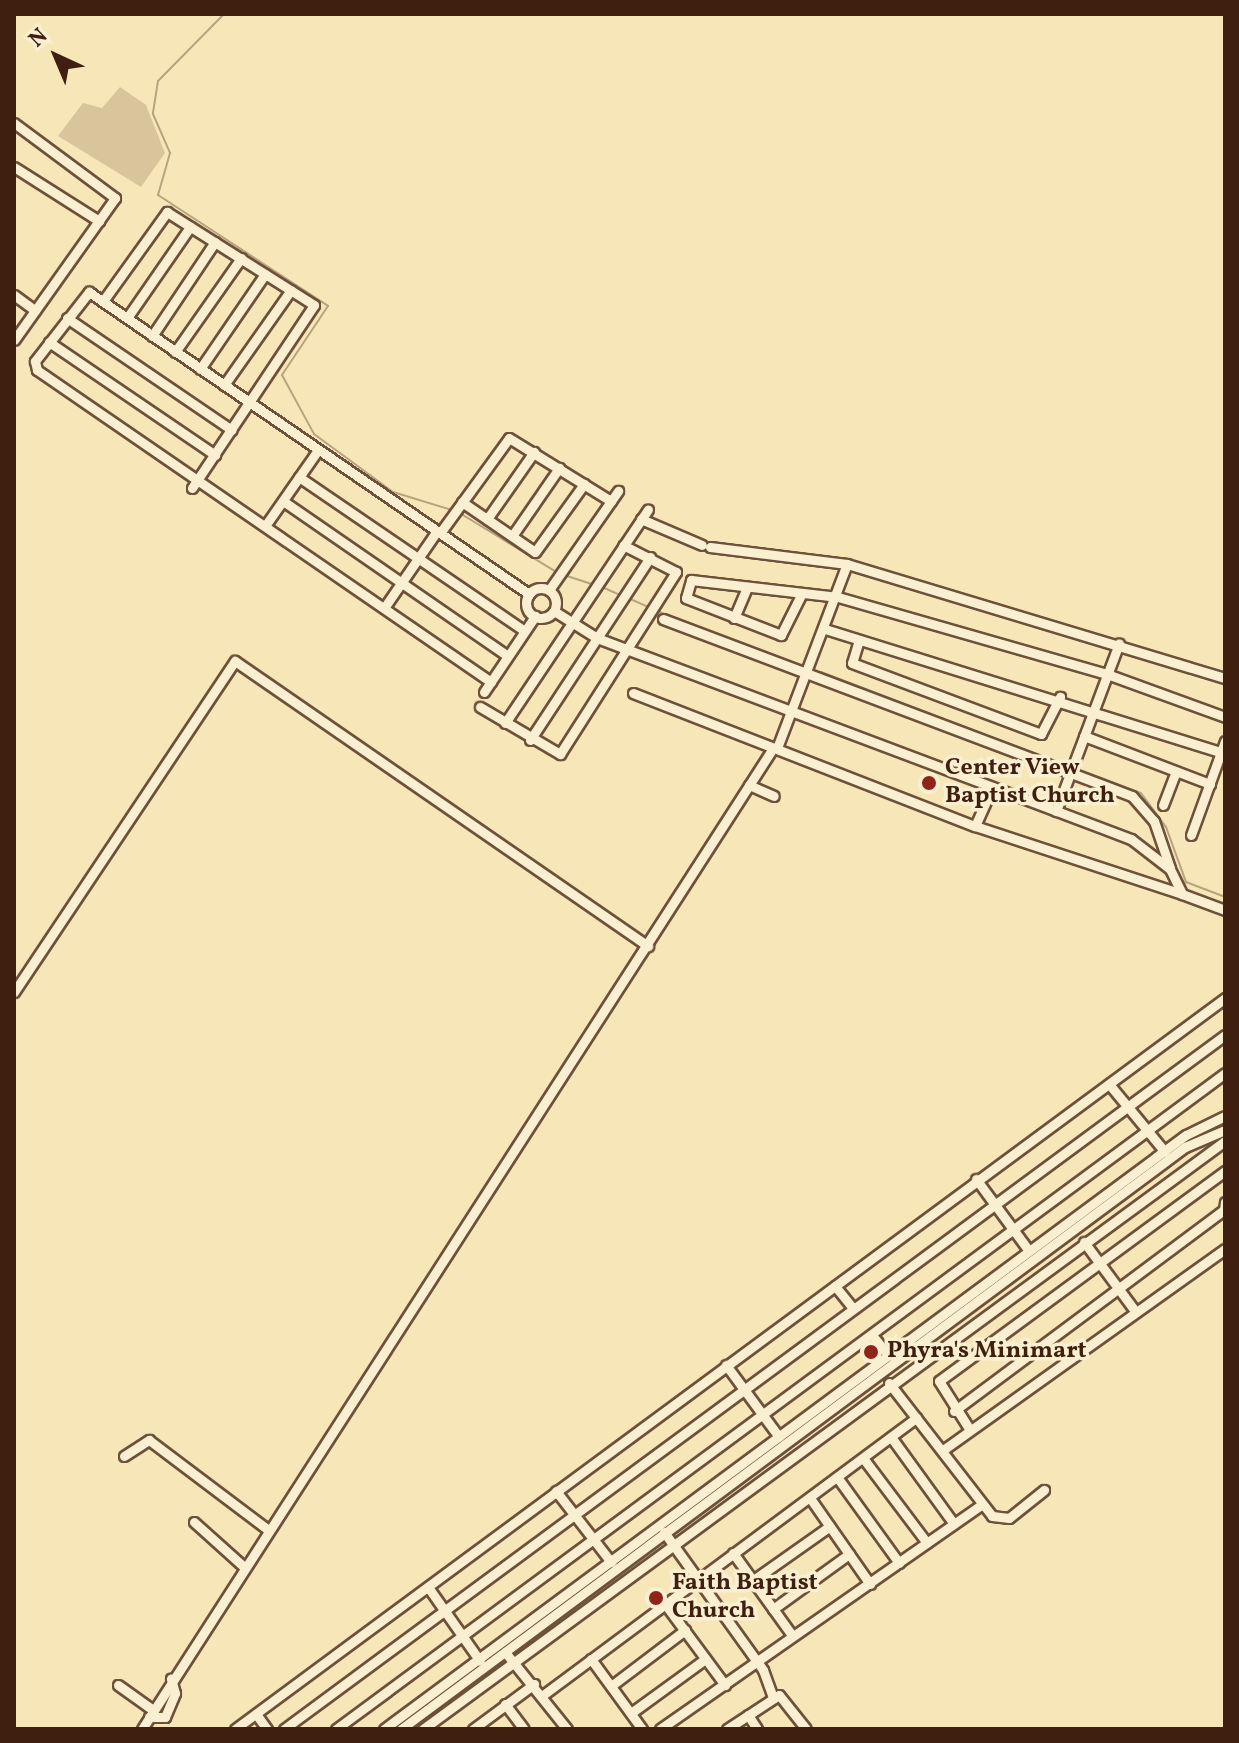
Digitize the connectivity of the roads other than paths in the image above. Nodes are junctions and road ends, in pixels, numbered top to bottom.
1 (14, 123) edge
2 (14, 167) edge
3 (99, 221) junction
4 (190, 227) junction
5 (215, 242) junction
6 (241, 258) junction
7 (265, 274) junction
8 (291, 290) junction
9 (14, 295) edge
10 (103, 301) junction
11 (35, 310) junction
12 (67, 318) junction
13 (127, 318) junction
14 (152, 336) junction
15 (15, 337) edge
16 (49, 342) junction
17 (175, 352) junction
18 (200, 369) junction
19 (224, 385) junction
20 (250, 403) junction
21 (232, 430) junction
22 (318, 450) junction
23 (534, 452) junction
24 (215, 455) junction
25 (559, 468) junction
26 (299, 477) junction
27 (195, 484) junction
28 (584, 484) junction
29 (618, 491) dead end
30 (283, 501) junction
31 (611, 501) junction
32 (458, 508) junction
33 (648, 509) dead end
34 (487, 519) junction
35 (641, 519) junction
36 (265, 526) junction
37 (439, 532) junction
38 (512, 536) junction
39 (623, 545) junction
40 (650, 557) junction
41 (418, 558) junction
42 (847, 564) junction
43 (401, 583) junction
44 (747, 587) junction
45 (549, 590) junction
46 (529, 594) junction
47 (801, 595) junction
48 (838, 597) junction
49 (384, 608) junction
50 (554, 611) junction
51 (535, 616) junction
52 (734, 618) junction
53 (663, 619) dead end
54 (571, 623) junction
55 (825, 629) junction
56 (525, 631) junction
57 (597, 638) junction
58 (859, 640) junction
59 (1119, 643) junction
60 (626, 649) junction
61 (508, 656) junction
62 (1107, 674) junction
63 (807, 675) junction
64 (1225, 678) edge
65 (491, 682) junction
66 (484, 692) dead end
67 (633, 693) dead end
68 (1060, 697) junction
69 (480, 707) dead end
70 (1096, 707) junction
71 (790, 709) junction
72 (1225, 717) edge
73 (505, 723) junction
74 (1084, 736) junction
75 (530, 740) junction
76 (1225, 741) edge
77 (775, 748) junction
78 (1221, 752) junction
79 (1176, 771) junction
80 (1070, 774) junction
81 (1210, 784) junction
82 (749, 785) junction
83 (992, 788) junction
84 (774, 796) dead end
85 (1163, 805) dead end
86 (1056, 811) junction
87 (975, 826) junction
88 (1191, 835) dead end
89 (1170, 869) junction
90 (1182, 894) junction
91 (1225, 910) edge
92 (648, 946) junction
93 (14, 992) edge
94 (1225, 998) edge
95 (1225, 1035) edge
96 (1225, 1073) edge
97 (1109, 1084) junction
98 (1127, 1107) junction
99 (1225, 1116) edge
100 (1225, 1130) edge
101 (1149, 1131) junction
102 (1225, 1141) edge
103 (1165, 1152) junction
104 (1225, 1171) edge
105 (976, 1179) junction
106 (1225, 1202) edge
107 (995, 1204) junction
108 (1013, 1231) junction
109 (1084, 1242) junction
110 (1225, 1249) edge
111 (1029, 1251) junction
112 (1099, 1263) junction
113 (835, 1286) junction
114 (1118, 1288) junction
115 (852, 1307) junction
116 (1135, 1311) junction
117 (872, 1335) junction
118 (888, 1355) junction
119 (726, 1365) junction
120 (882, 1374) junction
121 (891, 1385) junction
122 (747, 1389) junction
123 (954, 1411) junction
124 (763, 1412) junction
125 (916, 1418) junction
126 (970, 1430) junction
127 (779, 1437) junction
128 (891, 1437) junction
129 (943, 1450) junction
130 (124, 1456) dead end
131 (863, 1458) junction
132 (837, 1477) junction
133 (1044, 1490) dead end
134 (556, 1491) junction
135 (810, 1498) junction
136 (982, 1504) junction
137 (577, 1515) junction
138 (194, 1522) dead end
139 (954, 1524) junction
140 (830, 1526) junction
141 (267, 1529) junction
142 (664, 1532) junction
143 (594, 1539) junction
144 (674, 1543) junction
145 (927, 1543) junction
146 (733, 1553) junction
147 (849, 1554) junction
148 (611, 1562) junction
149 (899, 1563) junction
150 (243, 1566) junction
151 (699, 1579) junction
152 (752, 1581) junction
153 (870, 1584) junction
154 (428, 1587) junction
155 (665, 1604) junction
156 (445, 1609) junction
157 (773, 1609) junction
158 (685, 1630) junction
159 (792, 1635) junction
160 (465, 1636) junction
161 (505, 1652) junction
162 (591, 1659) junction
163 (705, 1659) junction
164 (757, 1661) junction
165 (482, 1662) junction
166 (514, 1663) junction
167 (534, 1684) junction
168 (118, 1685) dead end
169 (725, 1685) junction
170 (611, 1686) junction
171 (543, 1695) junction
172 (773, 1698) junction
173 (505, 1704) junction
174 (631, 1713) junction
175 (151, 1714) junction
176 (256, 1714) junction
177 (748, 1715) junction
178 (476, 1728) edge
179 (142, 1729) edge
180 (235, 1729) edge
181 (267, 1729) edge
182 (284, 1729) edge
183 (336, 1729) edge
184 (384, 1729) edge
185 (401, 1729) edge
186 (423, 1729) edge
187 (524, 1729) edge
188 (567, 1729) edge
189 (642, 1729) edge
190 (660, 1729) edge
191 (727, 1729) edge
192 (757, 1729) edge
193 (806, 1729) edge

1 - 3 street
2 - 3 street
3 - 11 street
4 - 5 street
4 - 10 street
4 - 13 street
5 - 6 street
5 - 14 street
6 - 7 street
6 - 17 street
7 - 8 street
7 - 18 street
8 - 19 street
8 - 20 street
9 - 11 street
10 - 12 street
10 - 13 street
11 - 15 street
12 - 16 street
12 - 21 street
13 - 14 street
14 - 17 street
16 - 24 street
16 - 27 street
17 - 18 street
18 - 19 street
19 - 20 street
20 - 21 street
20 - 22 street
21 - 24 street
22 - 26 street
22 - 37 street
23 - 25 street
23 - 32 street
23 - 34 street
24 - 27 street
25 - 28 street
25 - 38 street
26 - 30 street
26 - 41 street
27 - 36 street
28 - 31 street
28 - 38 street
29 - 31 street
30 - 36 street
30 - 43 street
31 - 45 street
32 - 34 street
32 - 37 street
33 - 35 street
34 - 38 street
35 - 39 street
35 - 42 street
36 - 49 street
37 - 41 street
37 - 46 street
39 - 40 street
39 - 54 street
40 - 57 street
40 - 60 street
41 - 43 street
41 - 56 street
42 - 48 street
42 - 59 street
43 - 49 street
43 - 61 street
44 - 47 street
44 - 52 street
44 - 52 street
45 - 46 street
45 - 50 street
46 - 51 street
47 - 48 street
47 - 52 street
48 - 55 street
48 - 62 street
49 - 65 street
50 - 51 street
50 - 54 street
51 - 56 street
53 - 63 street
54 - 57 street
54 - 73 street
55 - 58 street
55 - 63 street
56 - 61 street
57 - 60 street
57 - 75 street
58 - 68 street
58 - 68 street
59 - 62 street
59 - 64 street
60 - 71 street
60 - 75 street
61 - 65 street
62 - 70 street
62 - 72 street
63 - 71 street
63 - 80 street
65 - 66 street
67 - 77 street
68 - 70 street
69 - 73 street
70 - 74 street
70 - 78 street
71 - 77 street
71 - 83 street
73 - 75 street
74 - 79 street
74 - 80 street
76 - 78 street
77 - 82 street
77 - 87 street
78 - 81 street
79 - 81 street
79 - 85 street
80 - 86 street
80 - 89 street
81 - 88 street
82 - 84 street
82 - 92 street
83 - 86 street
83 - 87 street
86 - 89 street
87 - 90 street
89 - 90 street
90 - 91 street
92 - 93 street
92 - 141 street
94 - 97 street
95 - 98 street
96 - 101 street
97 - 98 street
97 - 105 street
98 - 101 street
98 - 107 street
99 - 103 street
100 - 120 street
101 - 103 street
101 - 108 street
102 - 109 street
103 - 111 street
104 - 112 street
105 - 107 street
105 - 113 street
106 - 114 street
107 - 108 street
107 - 115 street
108 - 111 street
108 - 117 street
109 - 112 street
109 - 121 street
110 - 116 street
111 - 118 street
112 - 114 street
112 - 123 street
113 - 115 street
113 - 119 street
114 - 116 street
114 - 123 street
115 - 122 street
116 - 126 street
117 - 118 street
117 - 124 street
118 - 127 street
119 - 122 street
119 - 134 street
120 - 121 street
120 - 142 street
121 - 125 street
121 - 144 street
122 - 124 street
122 - 137 street
123 - 126 street
124 - 127 street
124 - 143 street
125 - 128 street
125 - 129 street
126 - 129 street
127 - 148 street
128 - 131 street
128 - 139 street
129 - 136 street
130 - 141 street
131 - 132 street
131 - 145 street
132 - 135 street
132 - 149 street
133 - 136 street
134 - 137 street
134 - 154 street
135 - 140 street
135 - 146 street
136 - 139 street
137 - 143 street
137 - 156 street
138 - 150 street
139 - 145 street
140 - 147 street
140 - 152 street
141 - 150 street
142 - 144 street
142 - 161 street
143 - 148 street
143 - 160 street
144 - 151 street
144 - 166 street
145 - 149 street
146 - 151 street
146 - 152 street
147 - 153 street
147 - 157 street
148 - 165 street
149 - 153 street
150 - 175 street
151 - 155 street
151 - 164 street
152 - 157 street
153 - 159 street
154 - 156 street
154 - 176 street
155 - 158 street
155 - 162 street
156 - 160 street
156 - 182 street
157 - 159 street
158 - 163 street
158 - 170 street
159 - 164 street
160 - 165 street
160 - 183 street
161 - 165 street
161 - 166 street
162 - 170 street
162 - 171 street
163 - 169 street
163 - 174 street
164 - 169 street
164 - 172 street
165 - 184 street
165 - 185 street
166 - 167 street
166 - 186 street
167 - 171 street
167 - 173 street
168 - 175 street
169 - 190 street
170 - 174 street
171 - 188 street
172 - 177 street
172 - 193 street
173 - 178 street
173 - 187 street
174 - 189 street
175 - 179 street
176 - 180 street
176 - 181 street
177 - 191 street
177 - 192 street

